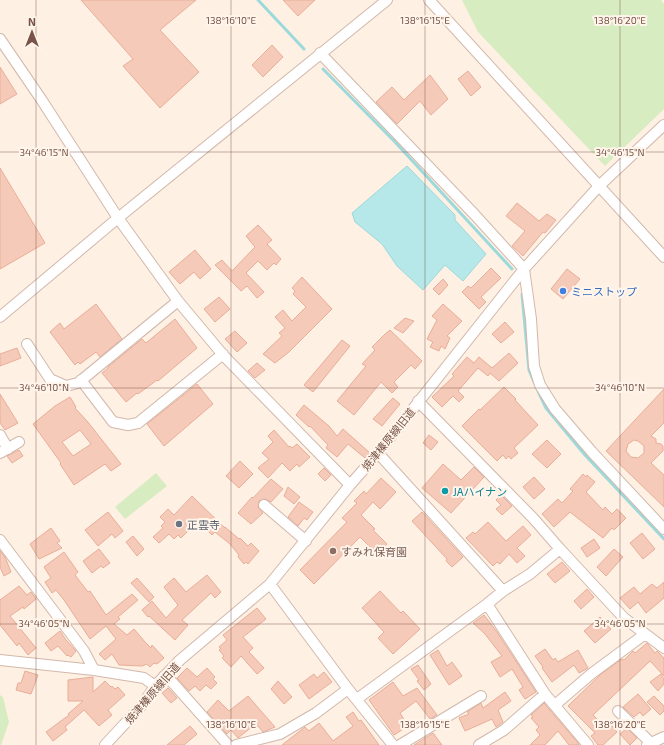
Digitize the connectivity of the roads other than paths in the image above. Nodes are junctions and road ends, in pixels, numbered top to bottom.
1 (387, 0) edge
2 (429, 0) edge
3 (0, 39) edge
4 (320, 53) junction
5 (664, 125) edge
6 (599, 186) junction
7 (118, 218) junction
8 (664, 257) edge
9 (524, 269) junction
10 (178, 301) junction
11 (0, 317) edge
12 (27, 344) dead end
13 (223, 354) junction
14 (81, 380) junction
15 (418, 401) junction
16 (0, 435) edge
17 (19, 442) dead end
18 (4, 451) edge
19 (378, 453) junction
20 (350, 485) junction
21 (264, 505) dead end
22 (664, 529) edge
23 (0, 540) edge
24 (306, 541) junction
25 (560, 549) junction
26 (270, 584) junction
27 (503, 591) junction
28 (487, 604) junction
29 (645, 634) junction
30 (664, 648) edge
31 (0, 660) edge
32 (94, 670) junction
33 (164, 676) junction
34 (155, 686) junction
35 (348, 689) junction
36 (545, 694) junction
37 (481, 696) dead end
38 (357, 700) junction
39 (555, 705) junction
40 (618, 711) dead end
41 (664, 737) edge
42 (109, 744) edge
43 (649, 744) edge
44 (228, 745) edge
45 (236, 745) edge
46 (393, 745) edge
47 (400, 745) edge
48 (479, 745) edge
49 (588, 745) edge

1 - 4 street
2 - 6 street
3 - 7 street
4 - 7 street
4 - 9 street
5 - 6 street, 焼津榛原線旧道
6 - 8 street
6 - 9 street, 焼津榛原線旧道
7 - 10 street
7 - 11 street
9 - 15 street, 焼津榛原線旧道
9 - 22 street
10 - 13 street
10 - 14 street
12 - 14 street
13 - 14 street
13 - 20 street
15 - 19 street, 焼津榛原線旧道
15 - 25 street
16 - 18 street
17 - 18 street
19 - 20 street, 焼津榛原線旧道
19 - 27 street
20 - 24 street, 焼津榛原線旧道
21 - 24 street
23 - 32 street
24 - 26 street, 焼津榛原線旧道
25 - 27 street
25 - 29 street
26 - 33 street, 焼津榛原線旧道
26 - 35 street
27 - 28 street
28 - 36 street
28 - 38 street
29 - 30 street
29 - 39 street
31 - 32 street
32 - 34 street
33 - 34 street, 焼津榛原線旧道
33 - 44 street
34 - 42 street, 焼津榛原線旧道
35 - 38 street
35 - 45 street
36 - 39 street
36 - 48 street
37 - 47 street
38 - 46 street
39 - 49 street
40 - 43 street
41 - 43 street

